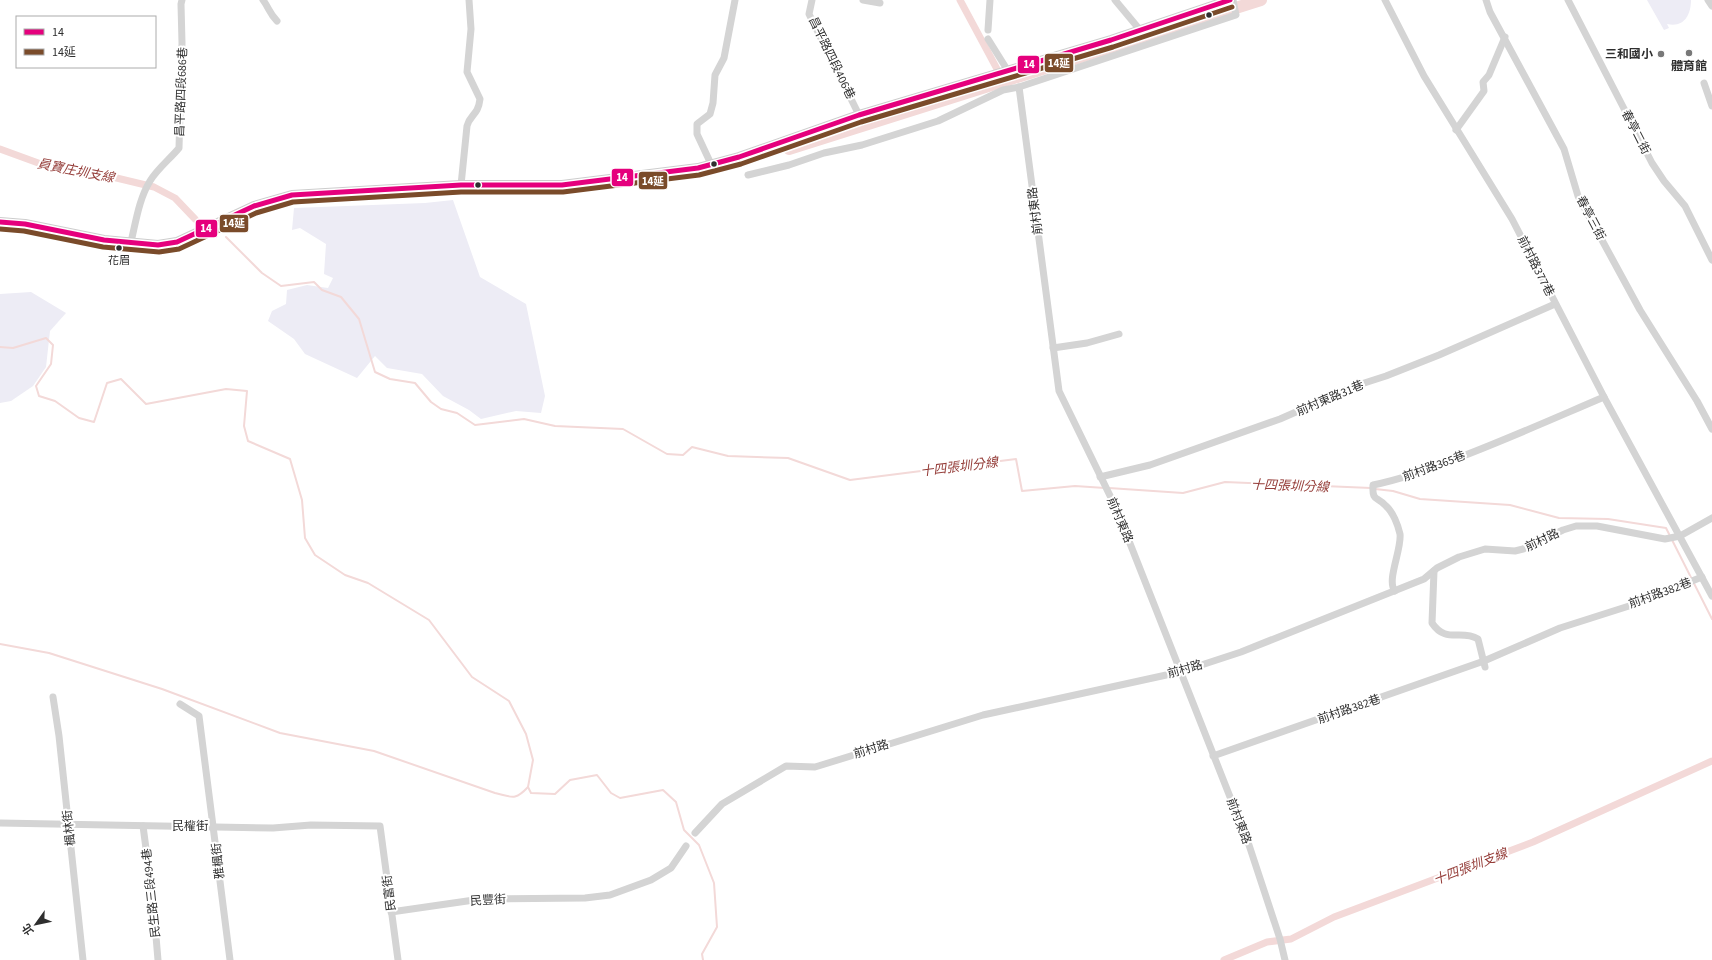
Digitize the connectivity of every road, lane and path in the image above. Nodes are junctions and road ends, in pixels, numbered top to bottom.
1 (182, 0) edge
2 (263, 0) edge
3 (469, 0) edge
4 (735, 0) edge
5 (812, 0) edge
6 (863, 0) edge
7 (990, 0) edge
8 (1115, 0) edge
9 (1386, 0) edge
10 (1486, 0) edge
11 (1568, 0) edge
12 (1708, 0) edge
13 (1227, 1) edge
14 (880, 3) dead end
15 (1712, 6) edge
16 (277, 21) dead end
17 (988, 30) dead end
18 (1140, 30) junction
19 (1505, 38) junction
20 (988, 39) dead end
21 (1008, 70) junction
22 (1704, 83) dead end
23 (1019, 87) junction
24 (1712, 106) edge
25 (859, 115) junction
26 (1456, 130) junction
27 (711, 164) junction
28 (748, 175) dead end
29 (461, 185) junction
30 (0, 222) edge
31 (131, 242) junction
32 (1712, 260) edge
33 (1555, 304) junction
34 (1119, 334) dead end
35 (1053, 348) junction
36 (1604, 397) junction
37 (1712, 428) edge
38 (1100, 477) junction
39 (1712, 518) edge
40 (1680, 536) junction
41 (1434, 571) junction
42 (1702, 577) junction
43 (1395, 591) junction
44 (1712, 596) edge
45 (1485, 664) junction
46 (1180, 672) junction
47 (53, 697) dead end
48 (180, 704) dead end
49 (1213, 756) junction
50 (0, 822) edge
51 (69, 824) junction
52 (143, 826) junction
53 (214, 826) junction
54 (380, 826) joint
55 (695, 833) dead end
56 (686, 846) dead end
57 (391, 912) junction
58 (83, 960) edge
59 (158, 960) edge
60 (230, 960) edge
61 (398, 960) edge
62 (1285, 960) edge

1 - 31 street, 昌平路四段686巷
2 - 16 street
3 - 29 street
4 - 27 street
5 - 25 street, 昌平路四段406巷
6 - 14 street
7 - 17 street
8 - 18 street
9 - 26 street, 前村路377巷
10 - 19 street, 春亭三街
11 - 32 street, 春亭二街
12 - 15 street
13 - 18 street
13 - 23 street
18 - 21 street
19 - 26 street
19 - 37 street, 春亭三街
20 - 21 street
21 - 25 street
22 - 24 street
23 - 28 street
23 - 35 street, 前村東路
25 - 27 street
26 - 33 street, 前村路377巷
27 - 29 street
29 - 31 street
30 - 31 street
33 - 36 street, 前村路377巷
33 - 38 street, 前村東路31巷
34 - 35 street
35 - 38 street, 前村東路
36 - 40 street, 前村路377巷
36 - 43 street, 前村路365巷
38 - 46 street, 前村東路
39 - 40 street
40 - 41 street, 前村路
40 - 42 street, 前村路377巷
41 - 43 street, 前村路
41 - 45 street
42 - 44 street, 前村路377巷
42 - 45 street, 前村路382巷
43 - 46 street, 前村路
45 - 49 street, 前村路382巷
46 - 49 street, 前村東路
46 - 55 street, 前村路
47 - 51 street, 楓林街
48 - 53 street, 雅楓街
49 - 62 street, 前村東路
50 - 51 street, 民權街
51 - 52 street, 民權街
51 - 58 street, 楓林街
52 - 53 street, 民權街
52 - 59 street, 民生路三段494巷
53 - 54 street, 民權街
53 - 60 street, 雅楓街
54 - 57 street, 民富街
56 - 57 street, 民豐街
57 - 61 street, 民富街

